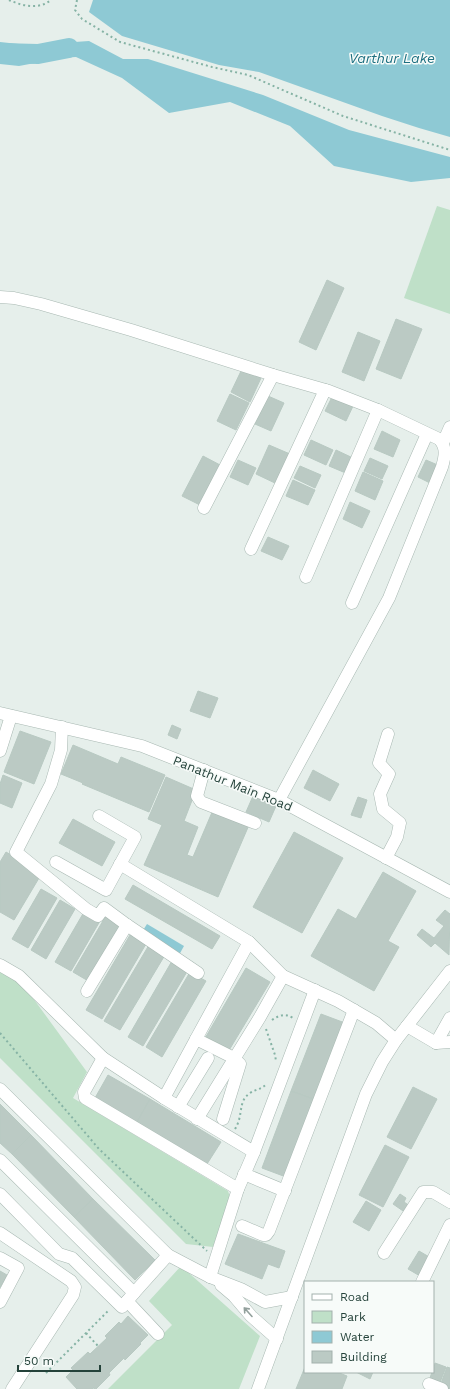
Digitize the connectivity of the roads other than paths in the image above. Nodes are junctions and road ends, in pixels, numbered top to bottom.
1 (0, 297) edge
2 (273, 376) junction
3 (325, 390) junction
4 (378, 410) junction
5 (450, 427) edge
6 (427, 434) junction
7 (443, 443) junction
8 (204, 508) dead end
9 (251, 549) dead end
10 (306, 576) dead end
11 (352, 603) dead end
12 (5, 720) edge
13 (62, 727) junction
14 (388, 734) dead end
15 (0, 751) edge
16 (204, 770) junction
17 (279, 800) junction
18 (100, 816) dead end
19 (255, 823) dead end
20 (386, 858) junction
21 (56, 862) dead end
22 (120, 864) junction
23 (450, 892) edge
24 (127, 925) junction
25 (249, 942) junction
26 (0, 965) edge
27 (450, 971) edge
28 (198, 974) dead end
29 (282, 976) junction
30 (315, 990) junction
31 (87, 991) dead end
32 (354, 1010) junction
33 (450, 1018) edge
34 (407, 1026) junction
35 (196, 1039) junction
36 (396, 1040) junction
37 (450, 1042) edge
38 (436, 1043) junction
39 (103, 1058) junction
40 (208, 1058) dead end
41 (234, 1058) junction
42 (0, 1089) edge
43 (164, 1098) junction
44 (178, 1107) junction
45 (223, 1118) dead end
46 (197, 1119) junction
47 (254, 1152) junction
48 (0, 1160) edge
49 (244, 1174) junction
50 (238, 1189) junction
51 (285, 1191) junction
52 (0, 1194) edge
53 (450, 1202) edge
54 (450, 1225) edge
55 (242, 1226) dead end
56 (0, 1233) edge
57 (384, 1253) dead end
58 (168, 1255) junction
59 (0, 1258) edge
60 (210, 1277) junction
61 (422, 1281) edge
62 (292, 1297) junction
63 (126, 1299) junction
64 (0, 1302) edge
65 (158, 1334) dead end
66 (277, 1339) junction
67 (429, 1384) dead end
68 (12, 1389) edge
69 (258, 1389) edge
70 (442, 1389) edge

1 - 2 street
2 - 3 street
2 - 8 street
3 - 4 street
3 - 9 street
4 - 6 street
4 - 10 street
5 - 7 street
6 - 7 street
6 - 11 street
7 - 17 street
12 - 13 street, Panathur Main Road
12 - 15 street
13 - 16 street, Panathur Main Road
13 - 24 street
14 - 20 street
16 - 17 street, Panathur Main Road
16 - 19 street
17 - 20 street, Panathur Main Road
18 - 22 street
20 - 23 street, Panathur Main Road
21 - 22 street
22 - 25 street
24 - 28 street
24 - 31 street
25 - 29 street
25 - 35 street
26 - 39 street
27 - 34 street
29 - 30 street
29 - 41 street
30 - 32 street
30 - 47 street
32 - 36 street
32 - 51 street
33 - 38 street
34 - 36 street
34 - 38 street
35 - 41 street
35 - 43 street
36 - 62 street
37 - 38 street
39 - 43 street
39 - 50 street
40 - 44 street
41 - 45 street
41 - 46 street
42 - 58 street
43 - 44 street
44 - 46 street
46 - 47 street
47 - 49 street
48 - 63 street
49 - 50 street
49 - 51 street
50 - 60 street
51 - 55 street
52 - 63 street
53 - 57 street
54 - 61 street
56 - 68 street
58 - 60 street
58 - 63 street
59 - 64 street
60 - 62 street
66 -> 60 street
62 - 66 street
63 - 65 street
66 - 69 street
67 - 70 street

